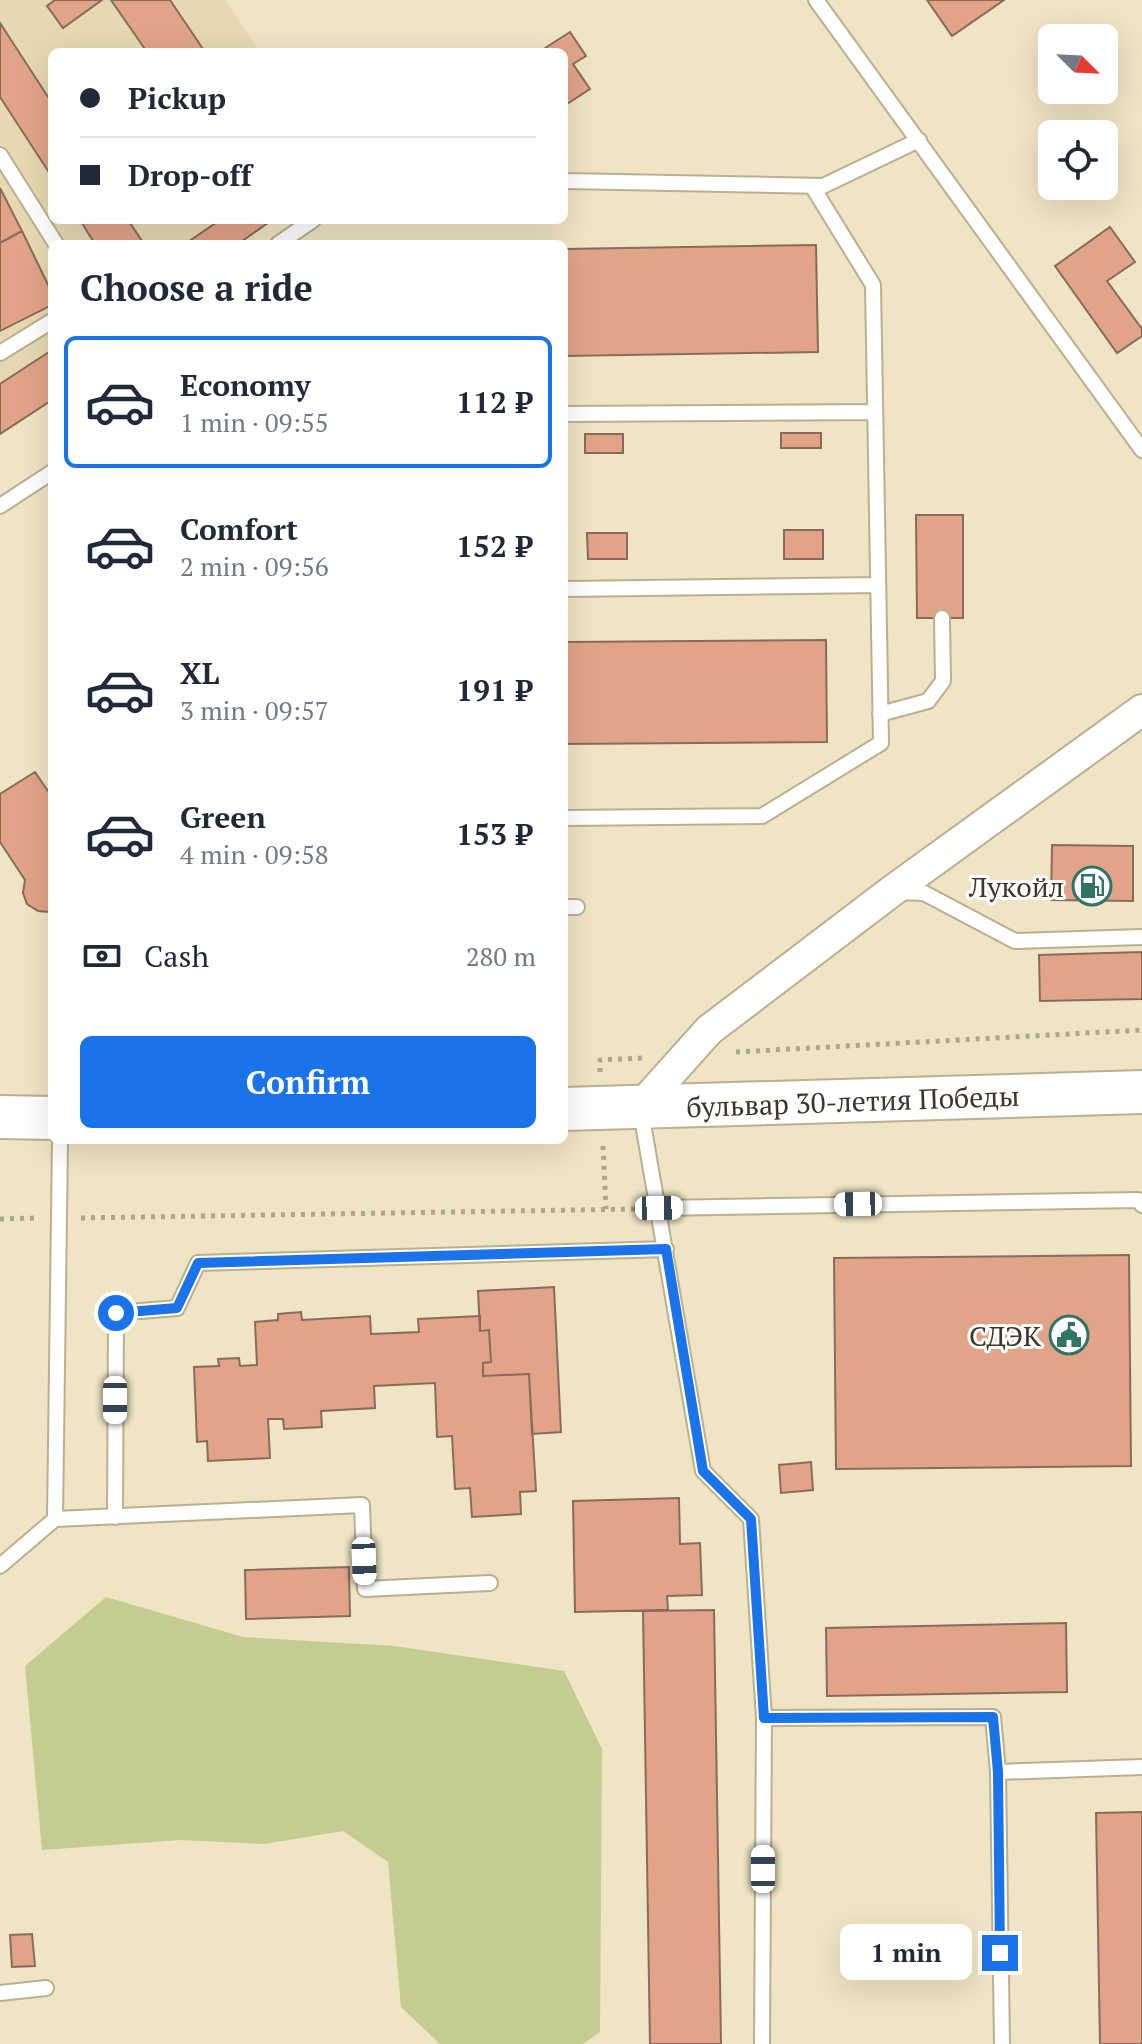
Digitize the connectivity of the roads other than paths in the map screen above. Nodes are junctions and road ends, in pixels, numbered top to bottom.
1 (816, 0) edge
2 (919, 140) junction
3 (0, 155) edge
4 (568, 181) edge
5 (812, 186) junction
6 (307, 224) edge
7 (53, 240) edge
8 (284, 240) edge
9 (48, 323) edge
10 (0, 353) edge
11 (875, 412) junction
12 (568, 414) edge
13 (1142, 450) edge
14 (48, 475) edge
15 (0, 506) edge
16 (878, 585) junction
17 (568, 589) edge
18 (942, 618) dead end
19 (1142, 710) edge
20 (880, 714) junction
21 (568, 818) edge
22 (892, 891) junction
23 (1142, 937) edge
24 (1142, 1092) edge
25 (640, 1107) junction
26 (568, 1109) edge
27 (0, 1117) edge
28 (48, 1118) edge
29 (60, 1144) edge
30 (1142, 1205) edge
31 (659, 1208) junction
32 (666, 1249) junction
33 (115, 1517) junction
34 (55, 1519) junction
35 (0, 1566) edge
36 (490, 1583) dead end
37 (764, 1718) junction
38 (1142, 1767) edge
39 (998, 1772) junction
40 (46, 1988) dead end
41 (0, 1993) edge
42 (762, 2044) edge
43 (1002, 2044) edge

1 - 2 lane
2 - 5 lane
2 - 13 lane
3 - 7 lane
4 - 5 lane
5 - 11 lane
6 - 8 lane
9 - 10 lane
11 - 12 lane
11 - 16 lane
14 - 15 lane
16 - 17 lane
16 - 20 lane
18 - 20 lane
19 - 22 street
20 - 21 lane
22 - 23 lane
22 - 25 street
24 - 25 main road, бульвар 30-летия Победы
25 - 26 main road, бульвар 30-летия Победы
25 - 31 lane
27 - 28 main road
29 - 34 lane
30 - 31 lane
31 - 32 lane
32 - 33 lane
32 - 37 lane
33 - 34 lane
33 - 36 lane
34 - 35 lane
37 - 39 lane
37 - 42 lane
38 - 39 lane
39 - 43 lane
40 - 41 lane

